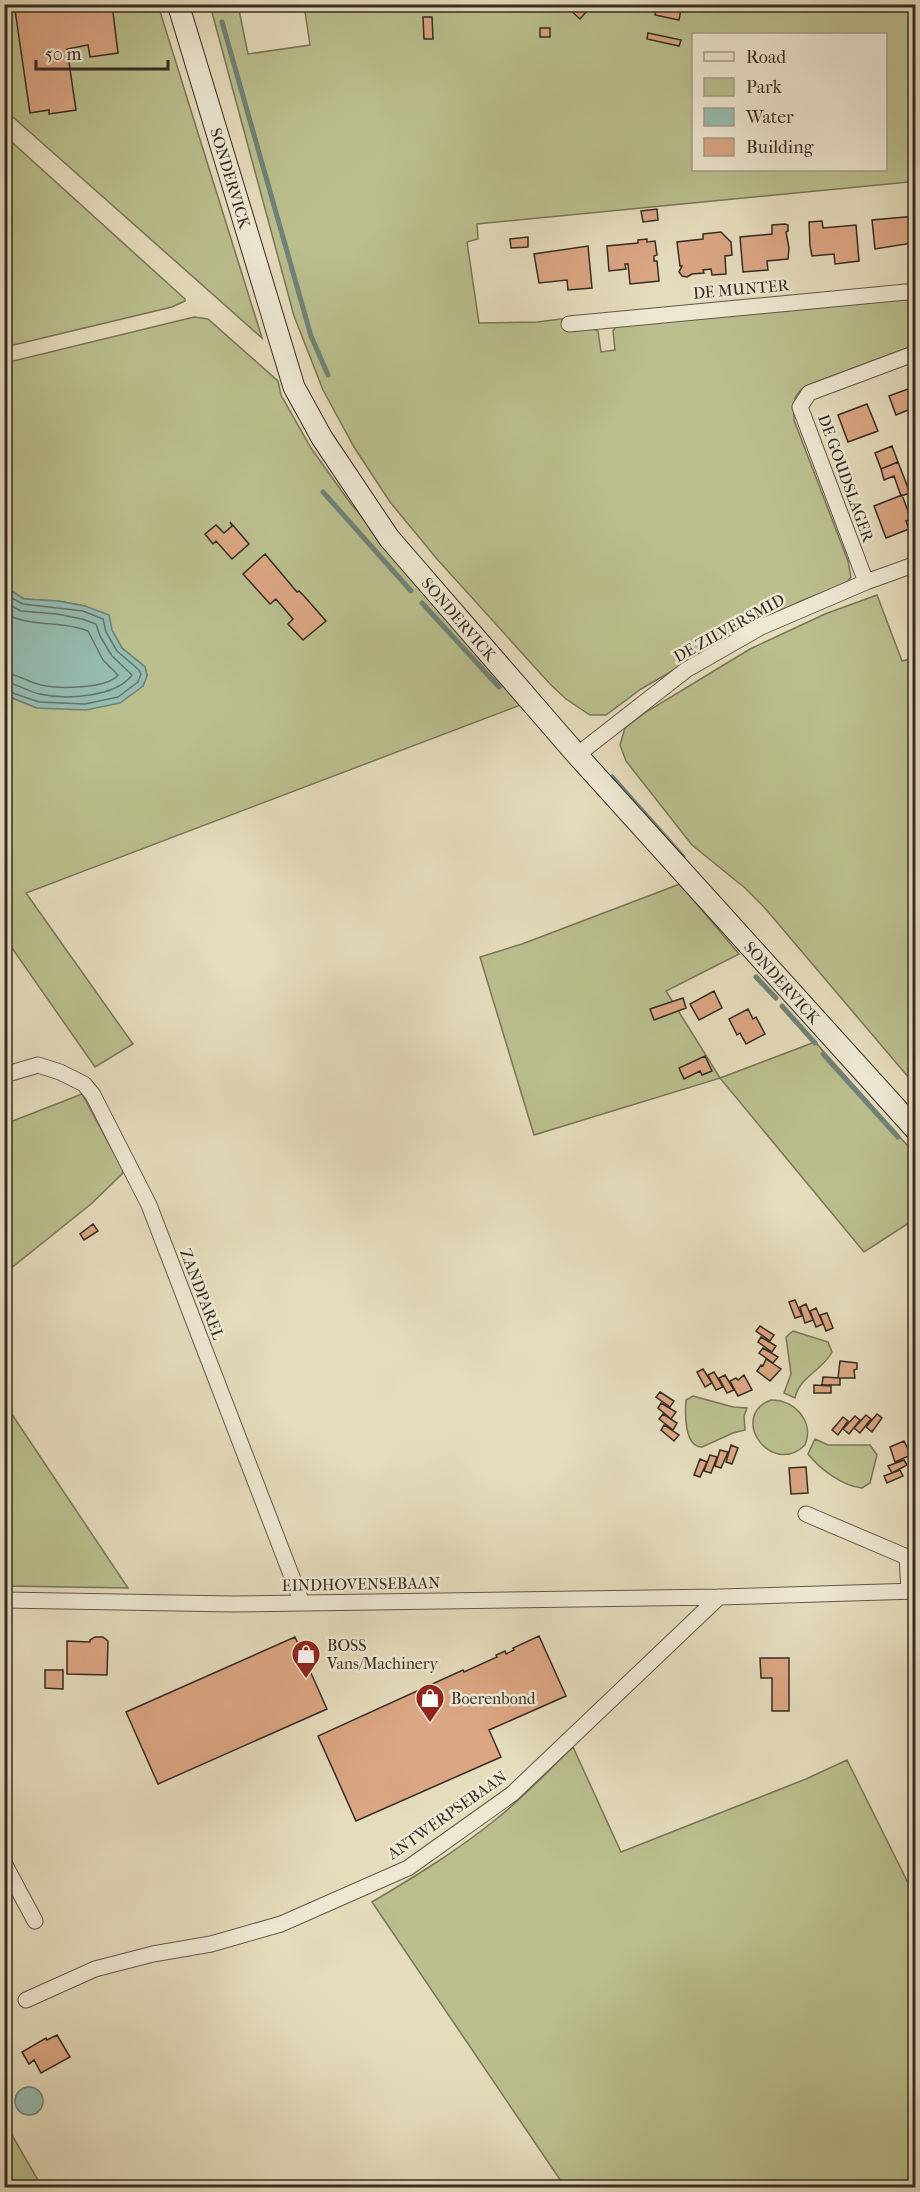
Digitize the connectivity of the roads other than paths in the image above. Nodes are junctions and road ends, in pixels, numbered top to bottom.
1 (178, 4) edge
2 (915, 293) edge
3 (569, 324) dead end
4 (915, 354) edge
5 (915, 564) edge
6 (866, 582) junction
7 (577, 754) junction
8 (4, 1075) edge
9 (915, 1130) edge
10 (806, 1514) dead end
11 (912, 1591) edge
12 (719, 1597) junction
13 (4, 1600) edge
14 (302, 1603) junction
15 (4, 1863) edge
16 (35, 1921) dead end
17 (26, 2001) dead end

1 - 7 street, SONDERVICK
2 - 3 street, DE MUNTER
4 - 6 street, DE GOUDSLAGER
5 - 6 street, DE ZILVERSMID
6 - 7 street, DE ZILVERSMID
7 - 9 street, SONDERVICK
8 - 14 street, ZANDPAREL
10 - 11 street
11 - 12 street
12 - 14 street, EINDHOVENSEBAAN
12 - 17 street, ANTWERPSEBAAN
13 - 14 street, EINDHOVENSEBAAN
15 - 16 street

